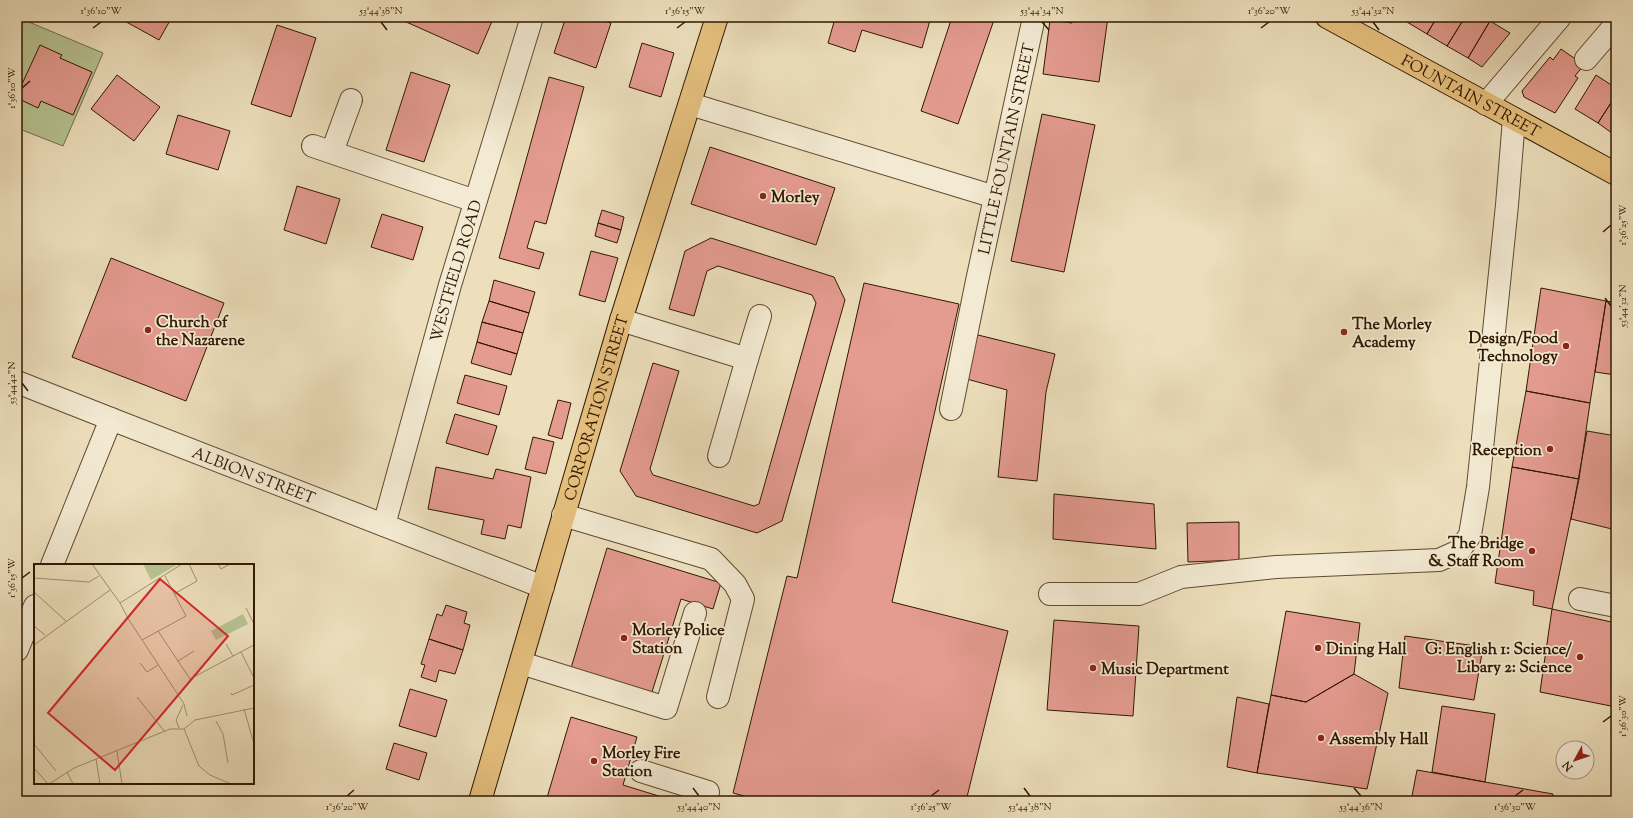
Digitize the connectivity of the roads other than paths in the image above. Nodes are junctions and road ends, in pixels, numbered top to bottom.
1 (532, 17) edge
2 (717, 17) edge
3 (1034, 17) edge
4 (1327, 17) edge
5 (1552, 20) edge
6 (1616, 24) edge
7 (1586, 59) dead end
8 (351, 100) dead end
9 (690, 104) junction
10 (1486, 104) junction
11 (1514, 119) junction
12 (1616, 174) edge
13 (995, 197) junction
14 (475, 201) junction
15 (760, 316) dead end
16 (621, 320) junction
17 (747, 359) junction
18 (17, 382) edge
19 (952, 409) dead end
20 (111, 419) junction
21 (719, 456) dead end
22 (564, 515) junction
23 (384, 525) junction
24 (52, 564) edge
25 (543, 587) junction
26 (1050, 594) dead end
27 (1580, 599) dead end
28 (1616, 606) edge
29 (34, 607) edge
30 (695, 613) dead end
31 (22, 625) edge
32 (17, 650) edge
33 (521, 663) junction
34 (718, 697) dead end
35 (641, 771) dead end
36 (480, 801) edge
37 (705, 801) edge

1 - 14 street, WESTFIELD ROAD
2 - 9 main road, CORPORATION STREET
3 - 13 street, LITTLE FOUNTAIN STREET
4 - 10 main road, FOUNTAIN STREET
5 - 10 street
6 - 7 street
8 - 14 street
9 - 13 street
9 - 16 main road, CORPORATION STREET
10 - 11 main road, FOUNTAIN STREET
11 - 12 main road, FOUNTAIN STREET
11 - 26 street
13 - 19 street, LITTLE FOUNTAIN STREET
14 - 23 street, WESTFIELD ROAD
15 - 17 street
16 - 17 street
16 - 22 main road, CORPORATION STREET
17 - 21 street
18 - 20 street, ALBION STREET
20 - 23 street, ALBION STREET
20 - 24 street
22 - 25 main road, CORPORATION STREET
22 - 34 street
23 - 25 street, ALBION STREET
25 - 33 main road, CORPORATION STREET
27 - 28 street
29 - 31 street
30 - 33 street
31 - 32 street
33 - 36 main road, CORPORATION STREET
35 - 37 street

